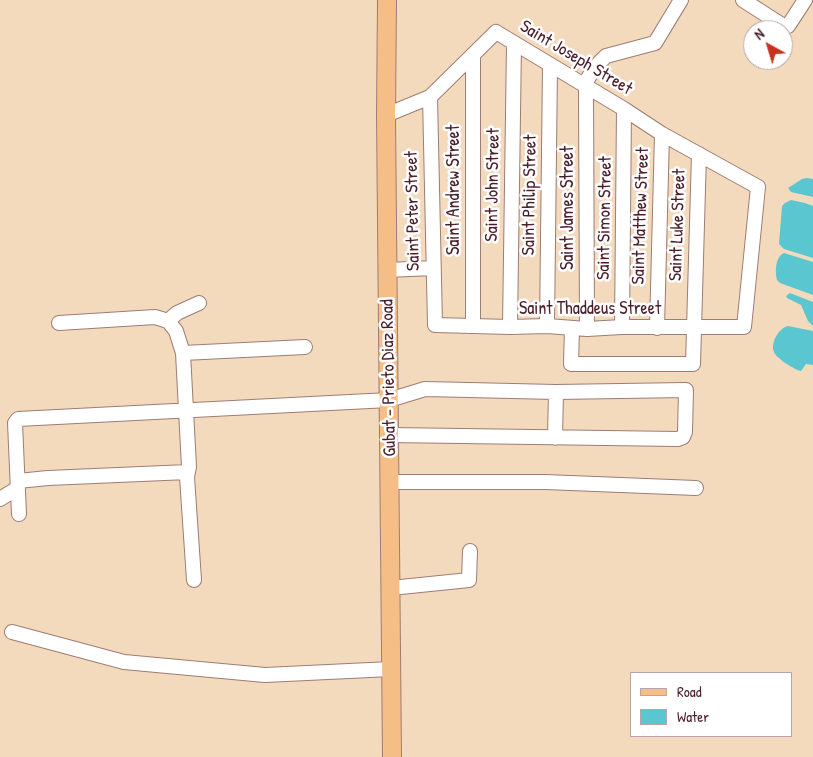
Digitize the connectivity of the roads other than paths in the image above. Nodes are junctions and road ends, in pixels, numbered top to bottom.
1 (387, 0) edge
2 (681, 0) edge
3 (743, 0) edge
4 (805, 0) edge
5 (514, 43) junction
6 (473, 55) junction
7 (550, 64) junction
8 (585, 86) junction
9 (430, 97) junction
10 (624, 109) junction
11 (386, 115) junction
12 (662, 134) junction
13 (699, 154) junction
14 (433, 268) junction
15 (387, 270) junction
16 (198, 303) dead end
17 (168, 321) junction
18 (59, 323) dead end
19 (435, 325) joint
20 (473, 326) junction
21 (547, 326) junction
22 (510, 327) junction
23 (622, 327) junction
24 (694, 327) junction
25 (744, 327) joint
26 (572, 328) junction
27 (657, 328) junction
28 (587, 329) junction
29 (305, 347) dead end
30 (183, 353) junction
31 (556, 392) junction
32 (389, 400) junction
33 (186, 411) junction
34 (389, 435) junction
35 (555, 438) junction
36 (188, 472) junction
37 (390, 482) junction
38 (18, 485) junction
39 (696, 488) dead end
40 (0, 499) edge
41 (19, 514) dead end
42 (470, 551) dead end
43 (194, 580) dead end
44 (391, 588) junction
45 (12, 632) dead end
46 (391, 669) junction
47 (392, 757) edge

1 - 11 main road, Gubat - Prieto Diaz Road
2 - 8 street
3 - 4 street
5 - 6 street, Saint Joseph Street
5 - 7 street, Saint Joseph Street
5 - 22 street, Saint John Street
6 - 9 street, Saint Joseph Street
6 - 20 street, Saint Andrew Street
7 - 8 street, Saint Joseph Street
7 - 21 street, Saint Philip Street
8 - 10 street, Saint Joseph Street
8 - 28 street, Saint James Street
9 - 11 street, Saint Joseph Street
9 - 14 street, Saint Peter Street
10 - 12 street, Saint Joseph Street
10 - 23 street, Saint Simon Street
11 - 15 main road, Gubat - Prieto Diaz Road
12 - 13 street, Saint Joseph Street
12 - 27 street, Saint Matthew Street
13 - 24 street, Saint Luke Street
13 - 25 street, Saint Joseph Street
14 - 15 street
14 - 19 street, Saint Peter Street
15 - 32 main road, Gubat - Prieto Diaz Road
16 - 17 street
17 - 18 street
17 - 30 street
19 - 20 street, Saint Thaddeus Street
20 - 22 street, Saint Thaddeus Street
21 - 22 street, Saint Thaddeus Street
21 - 26 street, Saint Thaddeus Street
23 - 27 street, Saint Thaddeus Street
23 - 28 street, Saint Thaddeus Street
24 - 25 street, Saint Thaddeus Street
24 - 26 street, Saint Luke Street
24 - 27 street, Saint Thaddeus Street
26 - 28 street, Saint Thaddeus Street
29 - 30 street
30 - 33 street
31 - 32 street
31 - 35 street
31 - 35 street
32 - 33 street
32 - 34 main road, Gubat - Prieto Diaz Road
33 - 36 street
33 - 38 street
34 - 35 street
34 - 37 main road, Gubat - Prieto Diaz Road
36 - 38 street
36 - 43 street
37 - 39 street
37 - 44 main road, Gubat - Prieto Diaz Road
38 - 40 street
38 - 41 street
42 - 44 street
44 - 46 main road, Gubat - Prieto Diaz Road
45 - 46 street
46 - 47 main road, Gubat - Prieto Diaz Road

